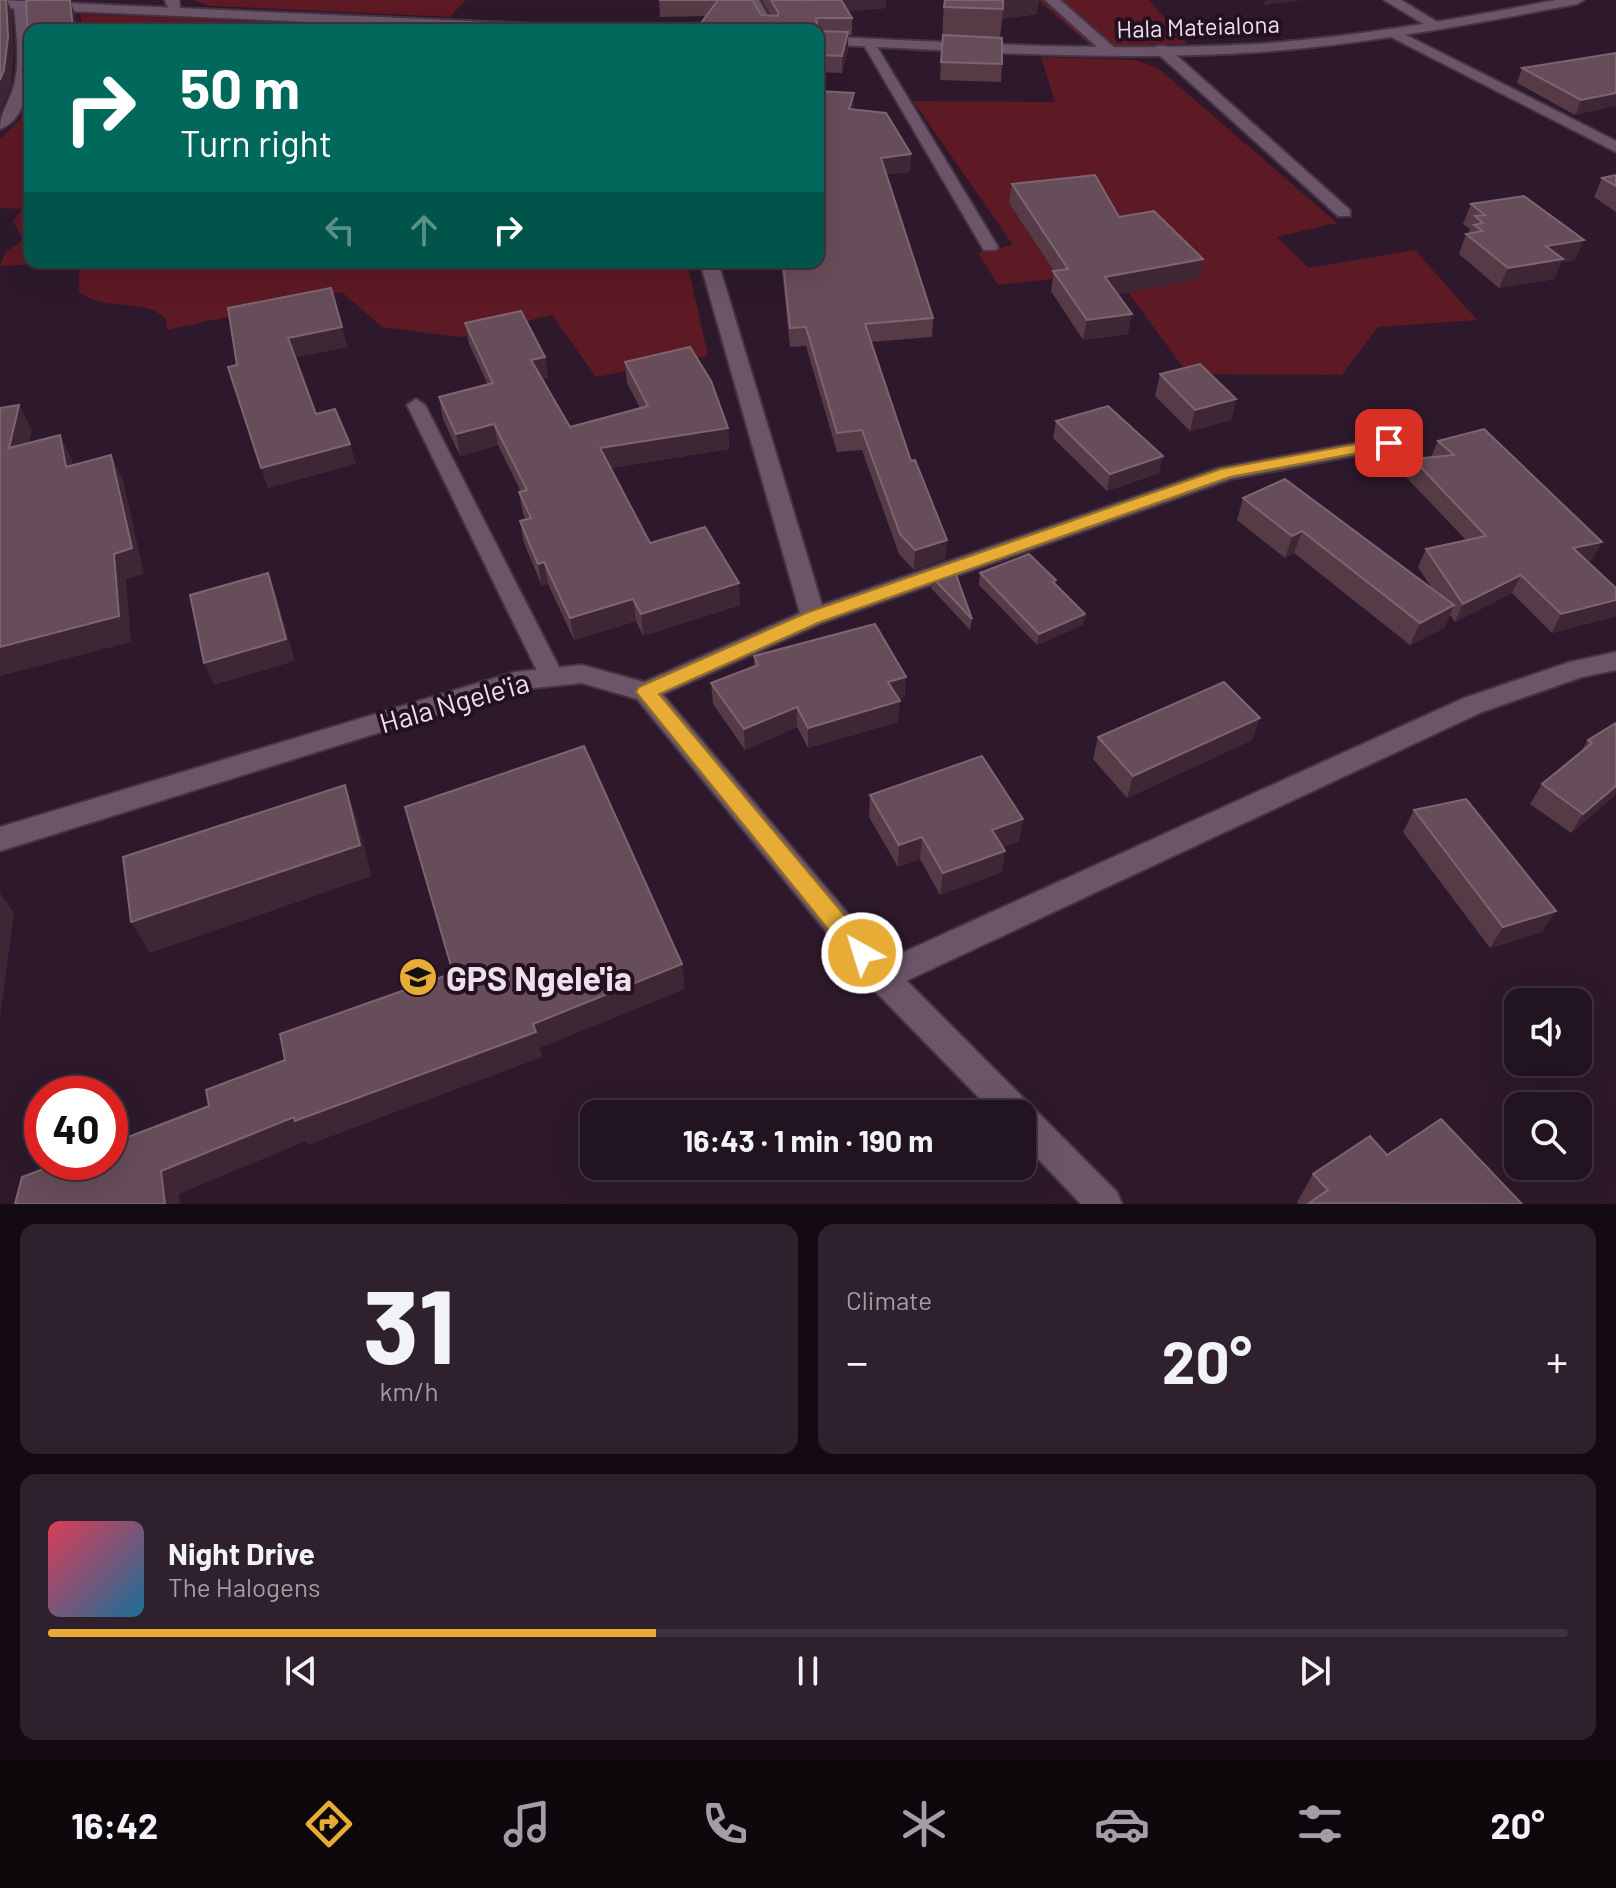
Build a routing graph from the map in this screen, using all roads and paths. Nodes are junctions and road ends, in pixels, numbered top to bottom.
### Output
1 (753, 0) edge
2 (1052, 0) edge
3 (1391, 0) edge
4 (1577, 0) edge
5 (0, 4) edge
6 (21, 5) junction
7 (174, 6) edge
8 (478, 24) edge
9 (767, 24) edge
10 (1437, 26) junction
11 (1394, 33) junction
12 (824, 40) edge
13 (868, 42) junction
14 (1161, 49) junction
15 (1111, 52) junction
16 (24, 64) edge
17 (24, 86) edge
18 (0, 124) edge
19 (1616, 147) edge
20 (1344, 213) dead end
21 (990, 247) dead end
22 (711, 268) edge
23 (416, 405) dead end
24 (1389, 443) dead end
25 (813, 617) junction
26 (1616, 661) edge
27 (552, 677) junction
28 (646, 692) junction
29 (0, 839) edge
30 (882, 977) junction
31 (1004, 1100) edge
32 (1036, 1133) edge
33 (1105, 1204) edge

1 - 9 lane
2 - 15 street
3 - 10 street
4 - 10 street, Hala Mateialona
5 - 6 street
6 - 7 street
6 - 16 street
7 - 8 street
10 - 11 street, Hala Mateialona
11 - 14 street, Hala Mateialona
11 - 19 street
12 - 13 street, Hala Mateialona
13 - 15 street, Hala Mateialona
13 - 21 lane
14 - 15 street, Hala Mateialona
14 - 20 lane
17 - 18 street
22 - 25 street
23 - 27 lane
24 - 25 street
25 - 28 street
26 - 30 street
27 - 28 street, Hala Ngele'ia
27 - 29 street, Hala Ngele'ia
28 - 30 street
30 - 31 street
32 - 33 street

